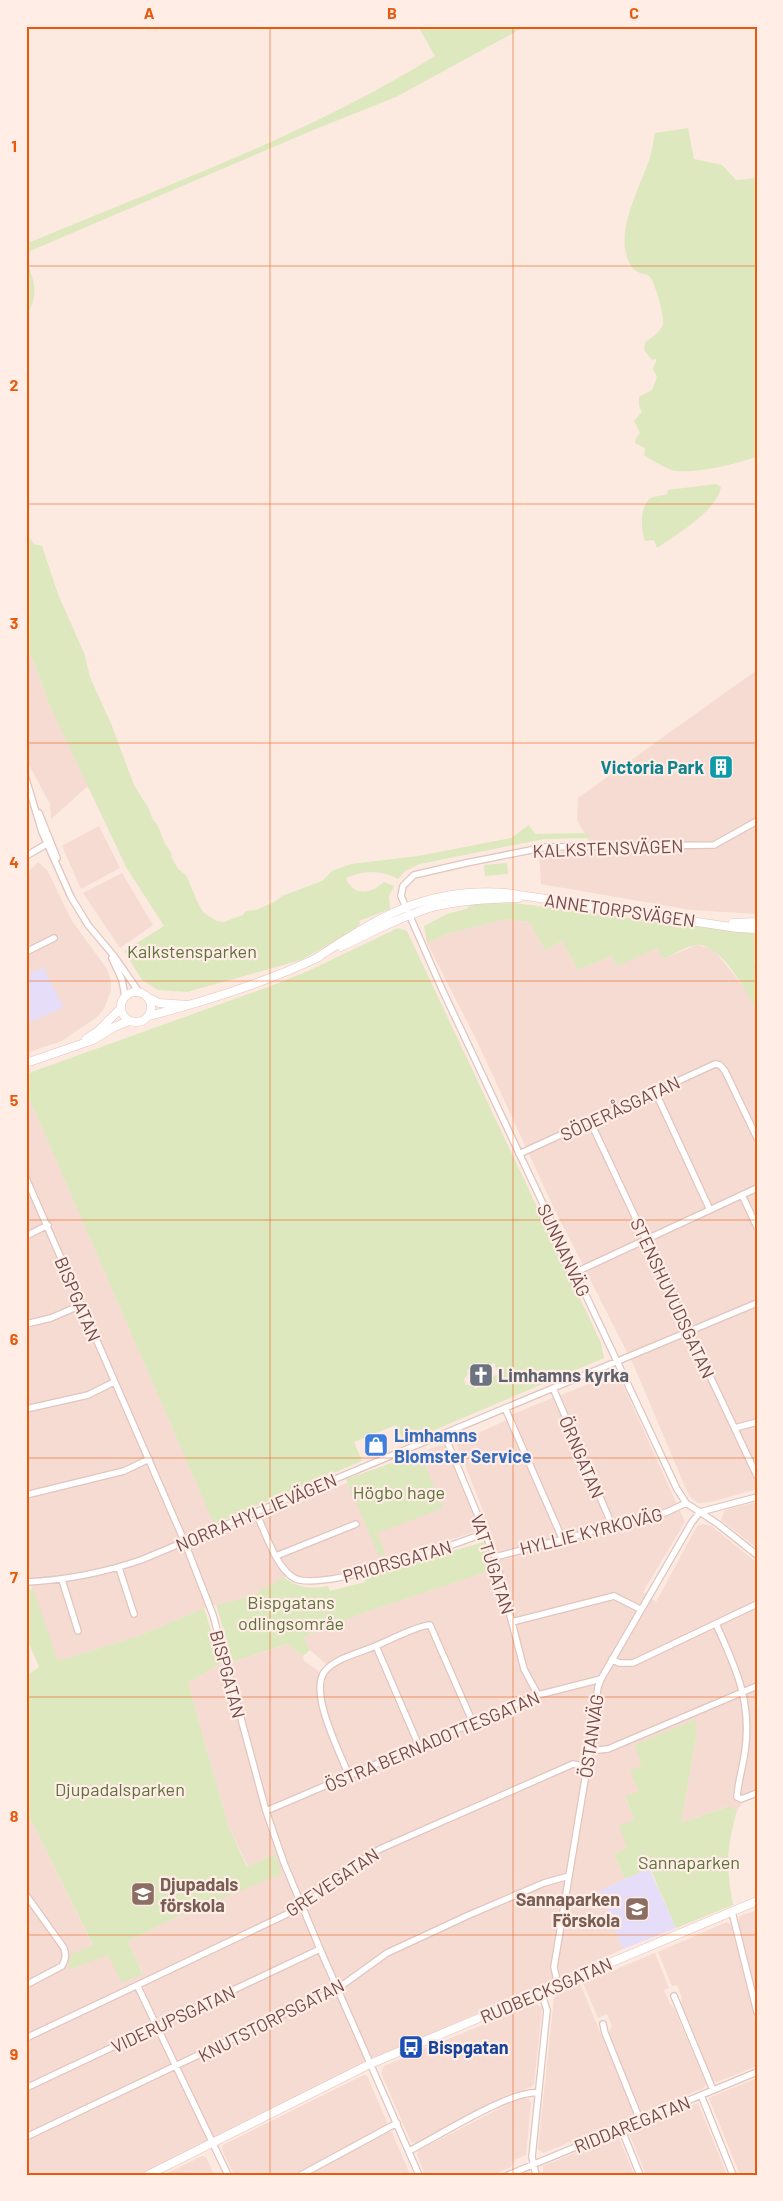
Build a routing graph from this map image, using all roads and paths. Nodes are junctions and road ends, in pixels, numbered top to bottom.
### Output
1 (26, 779) edge
2 (757, 821) edge
3 (49, 842) junction
4 (26, 856) edge
5 (535, 898) junction
6 (405, 907) junction
7 (409, 916) junction
8 (757, 922) edge
9 (706, 923) junction
10 (757, 929) edge
11 (54, 938) dead end
12 (108, 949) junction
13 (26, 952) edge
14 (315, 959) junction
15 (139, 992) junction
16 (125, 996) junction
17 (148, 998) junction
18 (194, 1005) junction
19 (120, 1008) junction
20 (149, 1016) junction
21 (129, 1021) junction
22 (67, 1049) junction
23 (26, 1062) edge
24 (655, 1091) junction
25 (590, 1121) junction
26 (757, 1138) edge
27 (519, 1154) junction
28 (26, 1178) edge
29 (757, 1188) edge
30 (742, 1195) junction
31 (710, 1210) junction
32 (48, 1226) junction
33 (757, 1227) edge
34 (26, 1236) edge
35 (646, 1240) junction
36 (574, 1273) junction
37 (81, 1305) junction
38 (756, 1305) edge
39 (26, 1324) edge
40 (689, 1332) junction
41 (617, 1362) junction
42 (114, 1382) junction
43 (553, 1388) junction
44 (505, 1408) junction
45 (26, 1410) edge
46 (757, 1422) edge
47 (735, 1428) junction
48 (444, 1434) junction
49 (149, 1459) junction
50 (757, 1476) edge
51 (26, 1495) edge
52 (757, 1497) edge
53 (686, 1502) junction
54 (700, 1512) junction
55 (256, 1513) junction
56 (356, 1524) dead end
57 (612, 1525) junction
58 (486, 1533) junction
59 (562, 1538) junction
60 (185, 1543) junction
61 (757, 1555) edge
62 (276, 1556) junction
63 (495, 1557) junction
64 (119, 1568) junction
65 (62, 1580) junction
66 (26, 1582) edge
67 (757, 1604) edge
68 (640, 1609) junction
69 (134, 1614) dead end
70 (512, 1622) junction
71 (716, 1624) junction
72 (78, 1630) dead end
73 (376, 1646) junction
74 (612, 1659) junction
75 (601, 1679) junction
76 (757, 1686) edge
77 (744, 1692) junction
78 (538, 1696) junction
79 (473, 1723) junction
80 (419, 1746) junction
81 (590, 1748) junction
82 (588, 1767) junction
83 (349, 1776) junction
84 (757, 1793) edge
85 (266, 1812) junction
86 (569, 1876) junction
87 (26, 1895) edge
88 (757, 1901) edge
89 (28, 1904) edge
90 (302, 1908) junction
91 (732, 1912) junction
92 (320, 1949) junction
93 (26, 1985) edge
94 (137, 1985) junction
95 (558, 1985) junction
96 (337, 1990) junction
97 (541, 1992) junction
98 (674, 1996) dead end
99 (757, 2012) edge
100 (604, 2024) dead end
101 (157, 2027) junction
102 (26, 2038) edge
103 (370, 2064) junction
104 (176, 2067) junction
105 (757, 2072) edge
106 (26, 2088) edge
107 (712, 2090) junction
108 (538, 2093) junction
109 (701, 2095) junction
110 (640, 2120) junction
111 (397, 2123) junction
112 (621, 2128) junction
113 (26, 2137) edge
114 (212, 2142) junction
115 (409, 2152) junction
116 (534, 2164) junction
117 (148, 2175) edge
118 (228, 2175) edge
119 (301, 2175) edge
120 (419, 2175) edge
121 (508, 2175) edge
122 (536, 2175) edge
123 (640, 2175) edge
124 (733, 2175) edge

1 - 3 street
2 - 6 street, KALKSTENSVÄGEN
3 - 4 street
3 - 12 street
5 - 6 main road, ANNETORPSVÄGEN
5 - 7 main road, ANNETORPSVÄGEN
5 - 9 main road, ANNETORPSVÄGEN
6 - 7 street, KALKSTENSVÄGEN
6 - 14 main road, ANNETORPSVÄGEN
7 - 14 main road, ANNETORPSVÄGEN
7 - 27 street, SUNNANVÄG
8 - 9 main road, ANNETORPSVÄGEN
9 - 10 main road, ANNETORPSVÄGEN
11 - 13 street
12 - 15 street
12 - 16 street
14 - 18 main road, ANNETORPSVÄGEN
15 - 16 main road
15 - 17 main road
16 - 19 main road
17 - 18 main road, ANNETORPSVÄGEN
17 - 20 main road
18 - 20 main road, ANNETORPSVÄGEN
19 - 21 main road
19 - 22 main road
20 - 21 main road
21 - 22 main road
22 - 23 main road
24 - 25 street, SÖDERÅSGATAN
24 - 26 street, SÖDERÅSGATAN
24 - 31 street
25 - 27 street, SÖDERÅSGATAN
25 - 35 street, STENSHUVUDSGATAN
27 - 36 street, SUNNANVÄG
28 - 32 street, BISPGATAN
29 - 30 street
30 - 31 street
30 - 33 street
31 - 35 street
32 - 34 street
32 - 37 street, BISPGATAN
35 - 36 street
35 - 40 street, STENSHUVUDSGATAN
36 - 41 street, SUNNANVÄG
37 - 39 street
37 - 42 street, BISPGATAN
38 - 40 street, NORRA HYLLIEVÄGEN
40 - 41 street, NORRA HYLLIEVÄGEN
40 - 47 street, STENSHUVUDSGATAN
41 - 43 street, NORRA HYLLIEVÄGEN
41 - 53 street, SUNNANVÄG
42 - 45 street
42 - 49 street, BISPGATAN
43 - 44 street, NORRA HYLLIEVÄGEN
43 - 57 street, ÖRNGATAN
44 - 48 street, NORRA HYLLIEVÄGEN
44 - 59 street
46 - 47 street
47 - 50 street, STENSHUVUDSGATAN
48 - 55 street, NORRA HYLLIEVÄGEN
48 - 58 street, VATTUGATAN
49 - 51 street
49 - 60 street, BISPGATAN
52 - 54 street
53 - 54 street, SUNNANVÄG
53 - 57 street, HYLLIE KYRKOVÄG
54 - 61 street, SUNNANVÄG
54 - 68 street, ÖSTANVÄG
55 - 60 street, NORRA HYLLIEVÄGEN
55 - 62 street, PRIORSGATAN
56 - 62 street
57 - 59 street, HYLLIE KYRKOVÄG
58 - 62 street, PRIORSGATAN
58 - 63 street, VATTUGATAN
59 - 63 street, HYLLIE KYRKOVÄG
60 - 64 street, NORRA HYLLIEVÄGEN
60 - 85 street, BISPGATAN
63 - 70 street, VATTUGATAN
64 - 65 street, NORRA HYLLIEVÄGEN
64 - 69 street
65 - 66 street, NORRA HYLLIEVÄGEN
65 - 72 street
67 - 71 street
68 - 70 street
68 - 74 street, ÖSTANVÄG
70 - 78 street, VATTUGATAN
71 - 74 street
71 - 77 street
73 - 79 street
73 - 80 street
73 - 83 street
74 - 75 street, ÖSTANVÄG
75 - 78 street, ÖSTRA BERNADOTTESGATAN
75 - 81 street, ÖSTANVÄG
76 - 77 street
77 - 81 street
77 - 84 street
78 - 79 street, ÖSTRA BERNADOTTESGATAN
79 - 80 street, ÖSTRA BERNADOTTESGATAN
80 - 83 street, ÖSTRA BERNADOTTESGATAN
81 - 82 street, ÖSTANVÄG
82 - 86 street, ÖSTANVÄG
82 - 90 street, GREVEGATAN
83 - 85 street, ÖSTRA BERNADOTTESGATAN
85 - 90 street, BISPGATAN
86 - 95 street, ÖSTANVÄG
86 - 96 street, KNUTSTORPSGATAN
87 - 89 street
88 - 91 main road, RUDBECKSGATAN
89 - 93 street
90 - 92 street, BISPGATAN
90 - 94 street, GREVEGATAN
91 - 95 main road, RUDBECKSGATAN
91 - 99 street
92 - 96 street, BISPGATAN
92 - 101 street, VIDERUPSGATAN
94 - 101 street
94 - 102 street, GREVEGATAN
95 - 97 main road, RUDBECKSGATAN
96 - 103 street, BISPGATAN
96 - 104 street, KNUTSTORPSGATAN
97 - 103 main road, RUDBECKSGATAN
97 - 108 street
98 - 107 street
100 - 110 street
101 - 104 street
101 - 106 street, VIDERUPSGATAN
103 - 111 street, BISPGATAN
103 - 114 main road, RUDBECKSGATAN
104 - 113 street, KNUTSTORPSGATAN
104 - 114 street
105 - 107 street, RIDDAREGATAN
107 - 109 street, RIDDAREGATAN
108 - 115 street
108 - 116 street
109 - 110 street, RIDDAREGATAN
109 - 124 street
110 - 112 street, RIDDAREGATAN
111 - 115 street, BISPGATAN
111 - 119 street
112 - 116 street, RIDDAREGATAN
112 - 123 street
114 - 117 main road, RUDBECKSGATAN
114 - 118 street
115 - 120 street, BISPGATAN
116 - 121 street, RIDDAREGATAN
116 - 122 street

